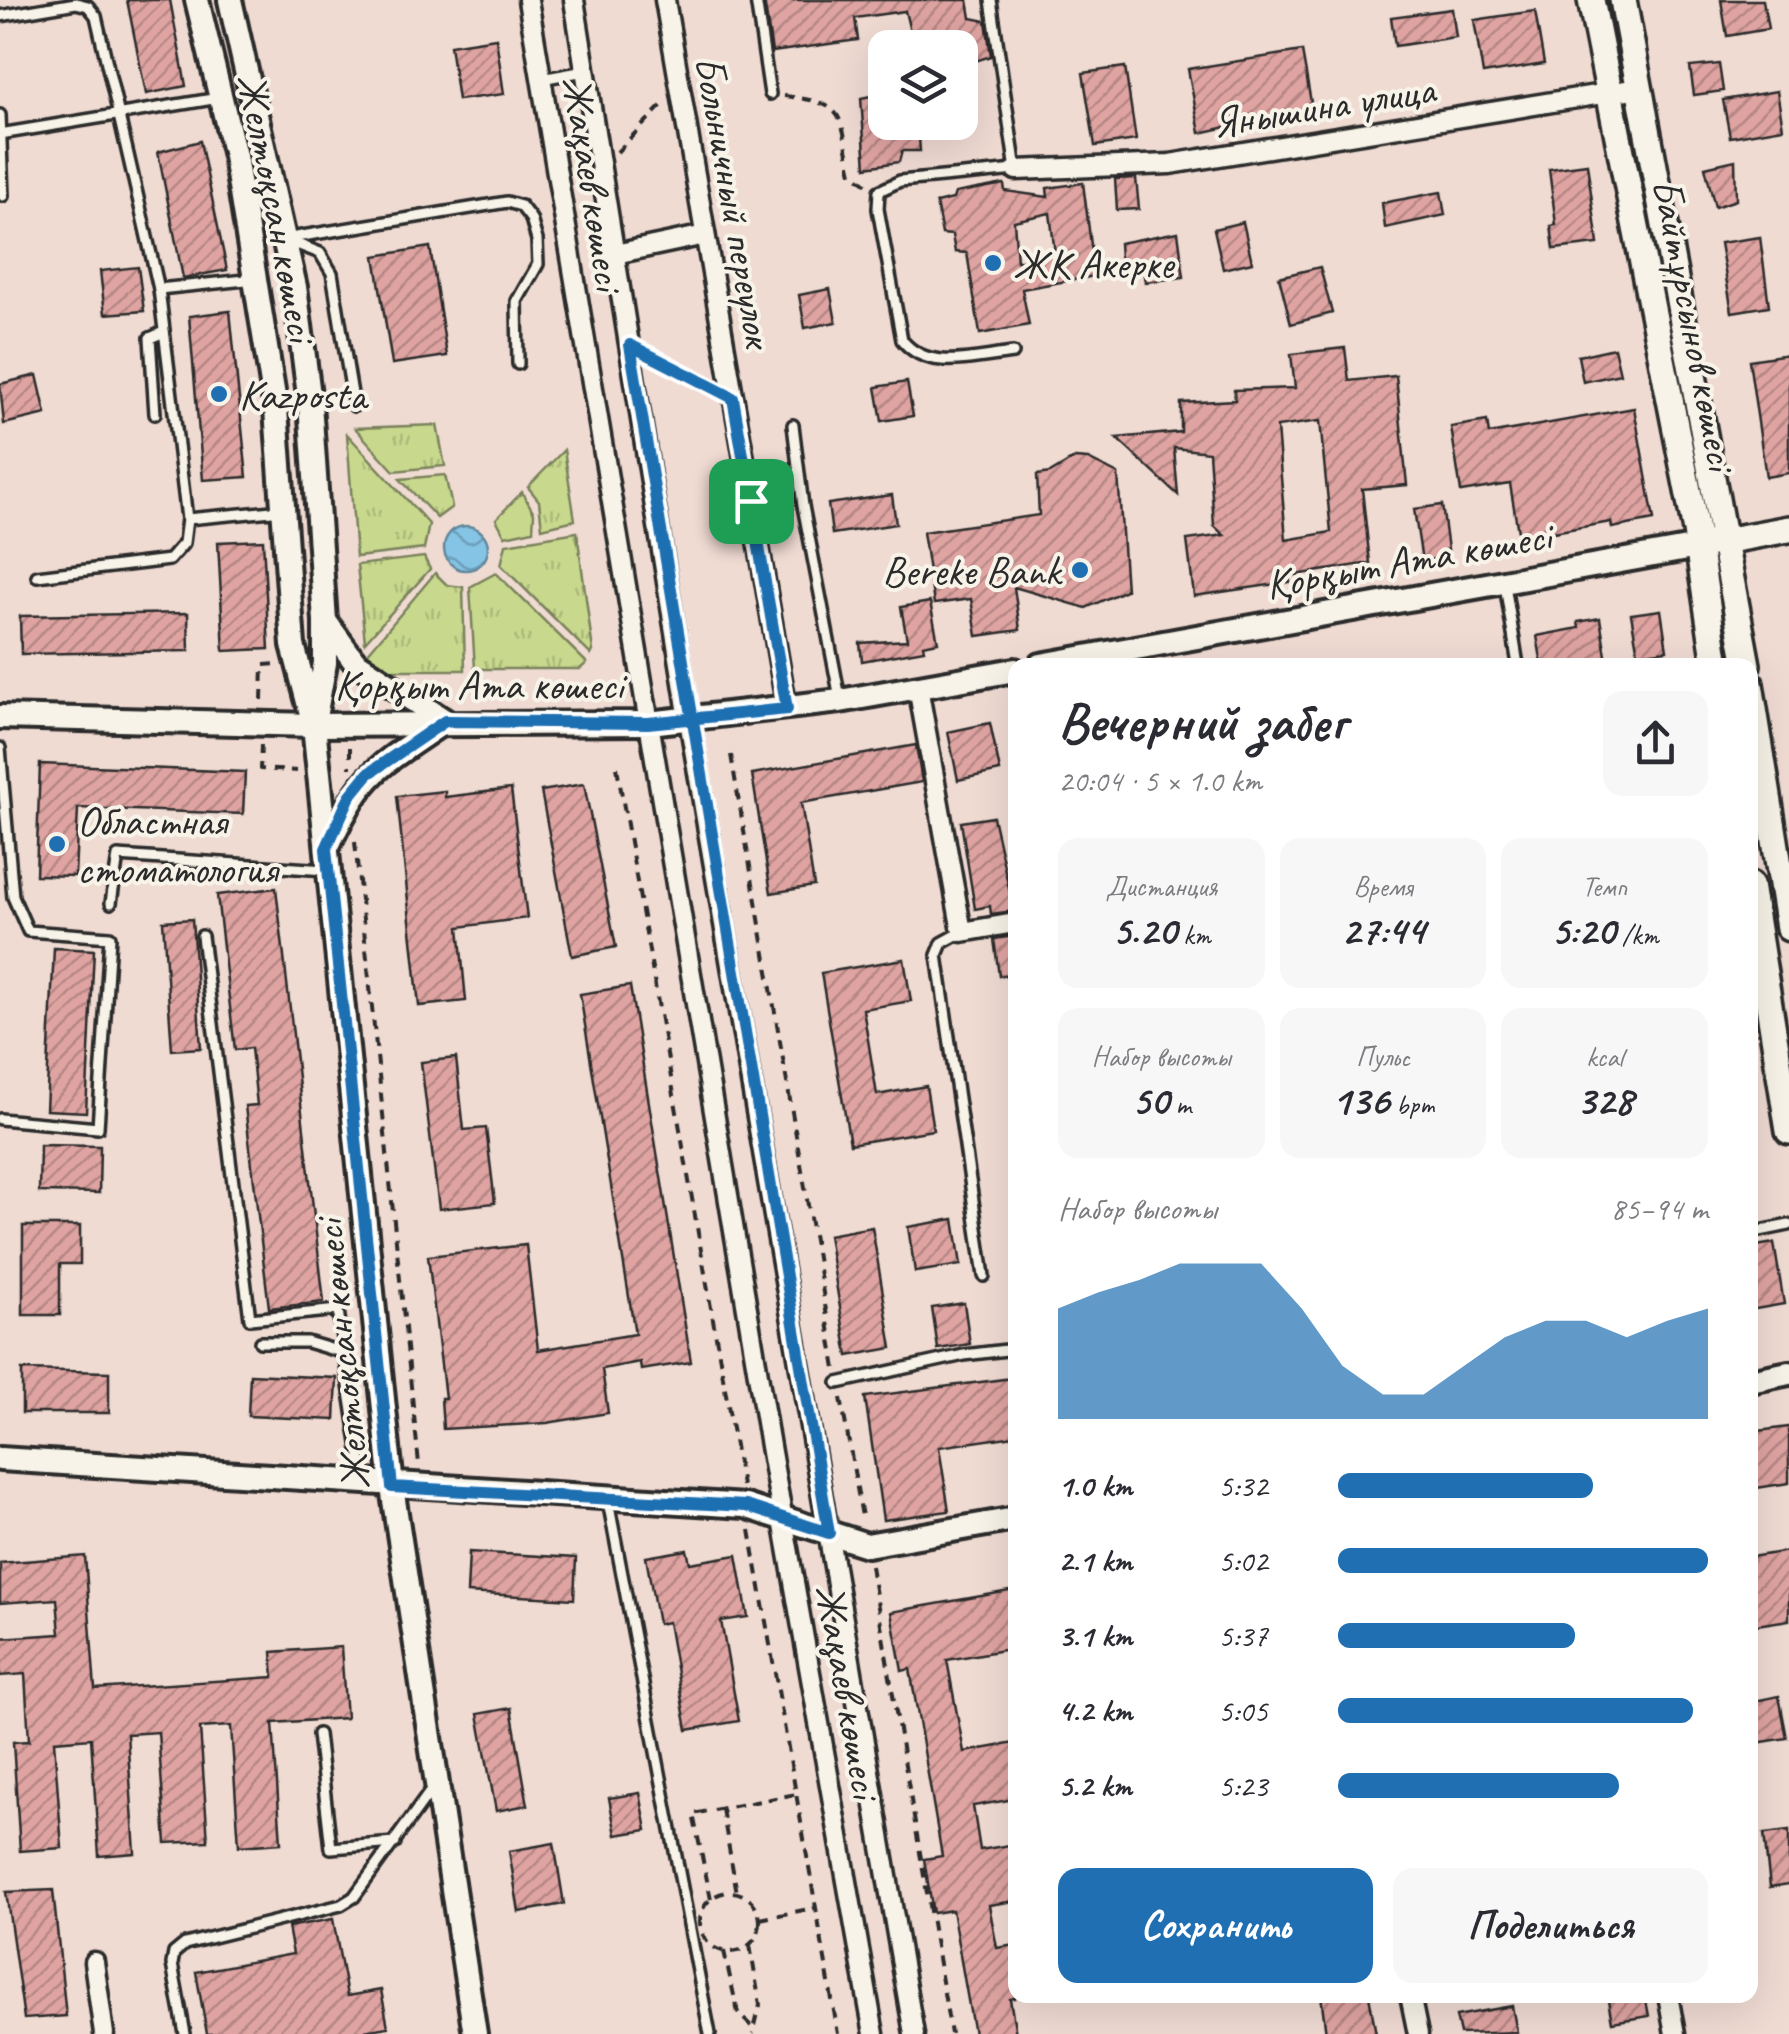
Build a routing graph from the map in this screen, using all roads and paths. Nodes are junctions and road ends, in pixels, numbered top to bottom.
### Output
1 (197, 0) edge
2 (230, 0) edge
3 (528, 0) edge
4 (574, 0) edge
5 (665, 0) edge
6 (756, 0) edge
7 (992, 0) edge
8 (1592, 0) edge
9 (1623, 0) edge
10 (0, 16) edge
11 (585, 70) junction
12 (541, 78) junction
13 (680, 88) junction
14 (1639, 88) junction
15 (770, 94) joint
16 (1608, 95) junction
17 (221, 98) junction
18 (0, 115) edge
19 (119, 116) junction
20 (2, 134) edge
21 (600, 169) junction
22 (1016, 170) junction
23 (879, 191) junction
24 (3, 196) dead end
25 (705, 235) junction
26 (284, 239) junction
27 (615, 254) junction
28 (255, 279) junction
29 (159, 289) junction
30 (164, 332) junction
31 (630, 345) junction
32 (1012, 353) dead end
33 (518, 364) dead end
34 (733, 398) junction
35 (354, 406) dead end
36 (155, 414) dead end
37 (794, 424) dead end
38 (283, 510) junction
39 (187, 519) junction
40 (1789, 529) edge
41 (1727, 540) junction
42 (1698, 547) junction
43 (37, 576) dead end
44 (1505, 582) junction
45 (325, 621) junction
46 (1079, 658) edge
47 (1517, 658) edge
48 (1715, 658) edge
49 (1746, 658) edge
50 (1008, 671) edge
51 (918, 687) junction
52 (840, 701) junction
53 (787, 709) junction
54 (0, 717) edge
55 (690, 720) junction
56 (445, 721) junction
57 (648, 723) junction
58 (314, 725) junction
59 (1758, 734) edge
60 (0, 748) edge
61 (617, 767) dead end
62 (354, 836) dead end
63 (328, 859) junction
64 (111, 903) dead end
65 (1008, 924) edge
66 (1789, 928) edge
67 (962, 932) junction
68 (1758, 935) edge
69 (202, 936) dead end
70 (0, 1119) edge
71 (1789, 1131) edge
72 (1789, 1226) edge
73 (1758, 1232) edge
74 (984, 1276) dead end
75 (260, 1342) dead end
76 (1008, 1350) edge
77 (344, 1353) junction
78 (1789, 1373) edge
79 (1758, 1379) edge
80 (838, 1382) dead end
81 (0, 1459) edge
82 (364, 1485) junction
83 (392, 1487) junction
84 (422, 1489) junction
85 (608, 1500) junction
86 (746, 1506) junction
87 (784, 1518) junction
88 (1008, 1520) edge
89 (829, 1533) junction
90 (318, 1734) dead end
91 (437, 1782) junction
92 (796, 1794) junction
93 (722, 1808) junction
94 (395, 1843) junction
95 (737, 1893) junction
96 (710, 1900) junction
97 (816, 1908) junction
98 (760, 1920) junction
99 (750, 1945) junction
100 (724, 1951) junction
101 (94, 1962) dead end
102 (1412, 2003) edge
103 (1669, 2003) edge
104 (752, 2026) junction
105 (104, 2034) edge
106 (185, 2034) edge
107 (475, 2034) edge
108 (710, 2034) edge
109 (753, 2034) edge
110 (838, 2034) edge
111 (874, 2034) edge
112 (914, 2034) edge
113 (1418, 2034) edge
114 (1674, 2034) edge

1 - 17 street, Желтоқсан көшесі
2 - 26 street, Желтоқсан көшесі
3 - 12 street, Жақаев көшесі
4 - 11 street, Жақаев көшесі
5 - 13 street, Больничный переулок
6 - 15 lane
7 - 22 lane
8 - 16 main road, Байтұрсынов көшесі
9 - 14 main road, Байтұрсынов көшесі
10 - 19 lane
11 - 12 lane
11 - 21 street, Жақаев көшесі
12 - 57 street, Жақаев көшесі
13 - 21 path
13 - 25 street, Больничный переулок
14 - 16 street, Янышина улица
14 - 41 main road, Байтұрсынов көшесі
15 - 23 path
16 - 22 street, Янышина улица
16 - 42 main road, Байтұрсынов көшесі
17 - 19 lane
17 - 28 street, Желтоқсан көшесі
18 - 20 lane
19 - 20 lane
19 - 29 lane
20 - 24 lane
21 - 27 street, Жақаев көшесі
22 - 23 lane
23 - 32 lane
25 - 27 street
25 - 34 street, Больничный переулок
26 - 33 lane
26 - 35 lane
26 - 45 street, Желтоқсан көшесі
27 - 31 street, Жақаев көшесі
28 - 29 lane
28 - 38 street, Желтоқсан көшесі
29 - 30 lane
30 - 36 lane
30 - 39 lane
31 - 34 path
31 - 55 street, Жақаев көшесі
34 - 53 street, Больничный переулок
37 - 52 lane
38 - 39 lane
38 - 58 street, Желтоқсан көшесі
39 - 43 lane
40 - 41 main road, Қорқыт Ата көшесі
41 - 42 main road, Қорқыт Ата көшесі
41 - 49 main road, Байтұрсынов көшесі
42 - 44 street, Қорқыт Ата көшесі
42 - 48 main road, Байтұрсынов көшесі
44 - 46 street, Қорқыт Ата көшесі
44 - 47 lane
45 - 56 street
45 - 58 street, Желтоқсан көшесі
50 - 51 street, Қорқыт Ата көшесі
51 - 52 street, Қорқыт Ата көшесі
51 - 67 street
52 - 53 street, Қорқыт Ата көшесі
53 - 55 street, Қорқыт Ата көшесі
54 - 58 street, Қорқыт Ата көшесі
55 - 57 street, Қорқыт Ата көшесі
55 - 89 street, Жақаев көшесі
56 - 57 street, Қорқыт Ата көшесі
56 - 58 street, Қорқыт Ата көшесі
56 - 63 street
57 - 87 street, Жақаев көшесі
58 - 63 street, Желтоқсан көшесі
59 - 66 main road
60 - 70 lane
61 - 86 path
62 - 84 path
63 - 64 lane
63 - 83 street, Желтоқсан көшесі
65 - 67 street
67 - 74 lane
68 - 71 main road
69 - 77 lane
72 - 73 lane
75 - 77 lane
76 - 80 lane
77 - 82 lane
78 - 79 street
81 - 82 street
82 - 83 street
83 - 84 street
83 - 91 street, Желтоқсан көшесі
84 - 85 street
85 - 86 street
85 - 108 lane
86 - 87 street
86 - 92 path
87 - 89 street
87 - 111 street, Жақаев көшесі
88 - 89 street
89 - 112 street, Жақаев көшесі
90 - 94 lane
91 - 94 lane
91 - 107 street, Желтоқсан көшесі
92 - 93 path
92 - 97 path
93 - 95 path
93 - 96 path
94 - 106 lane
95 - 96 path
95 - 98 path
96 - 100 path
97 - 98 path
97 - 110 path
98 - 99 path
99 - 100 path
99 - 104 path
100 - 104 path
101 - 105 street
102 - 113 street
103 - 114 street
104 - 109 path

